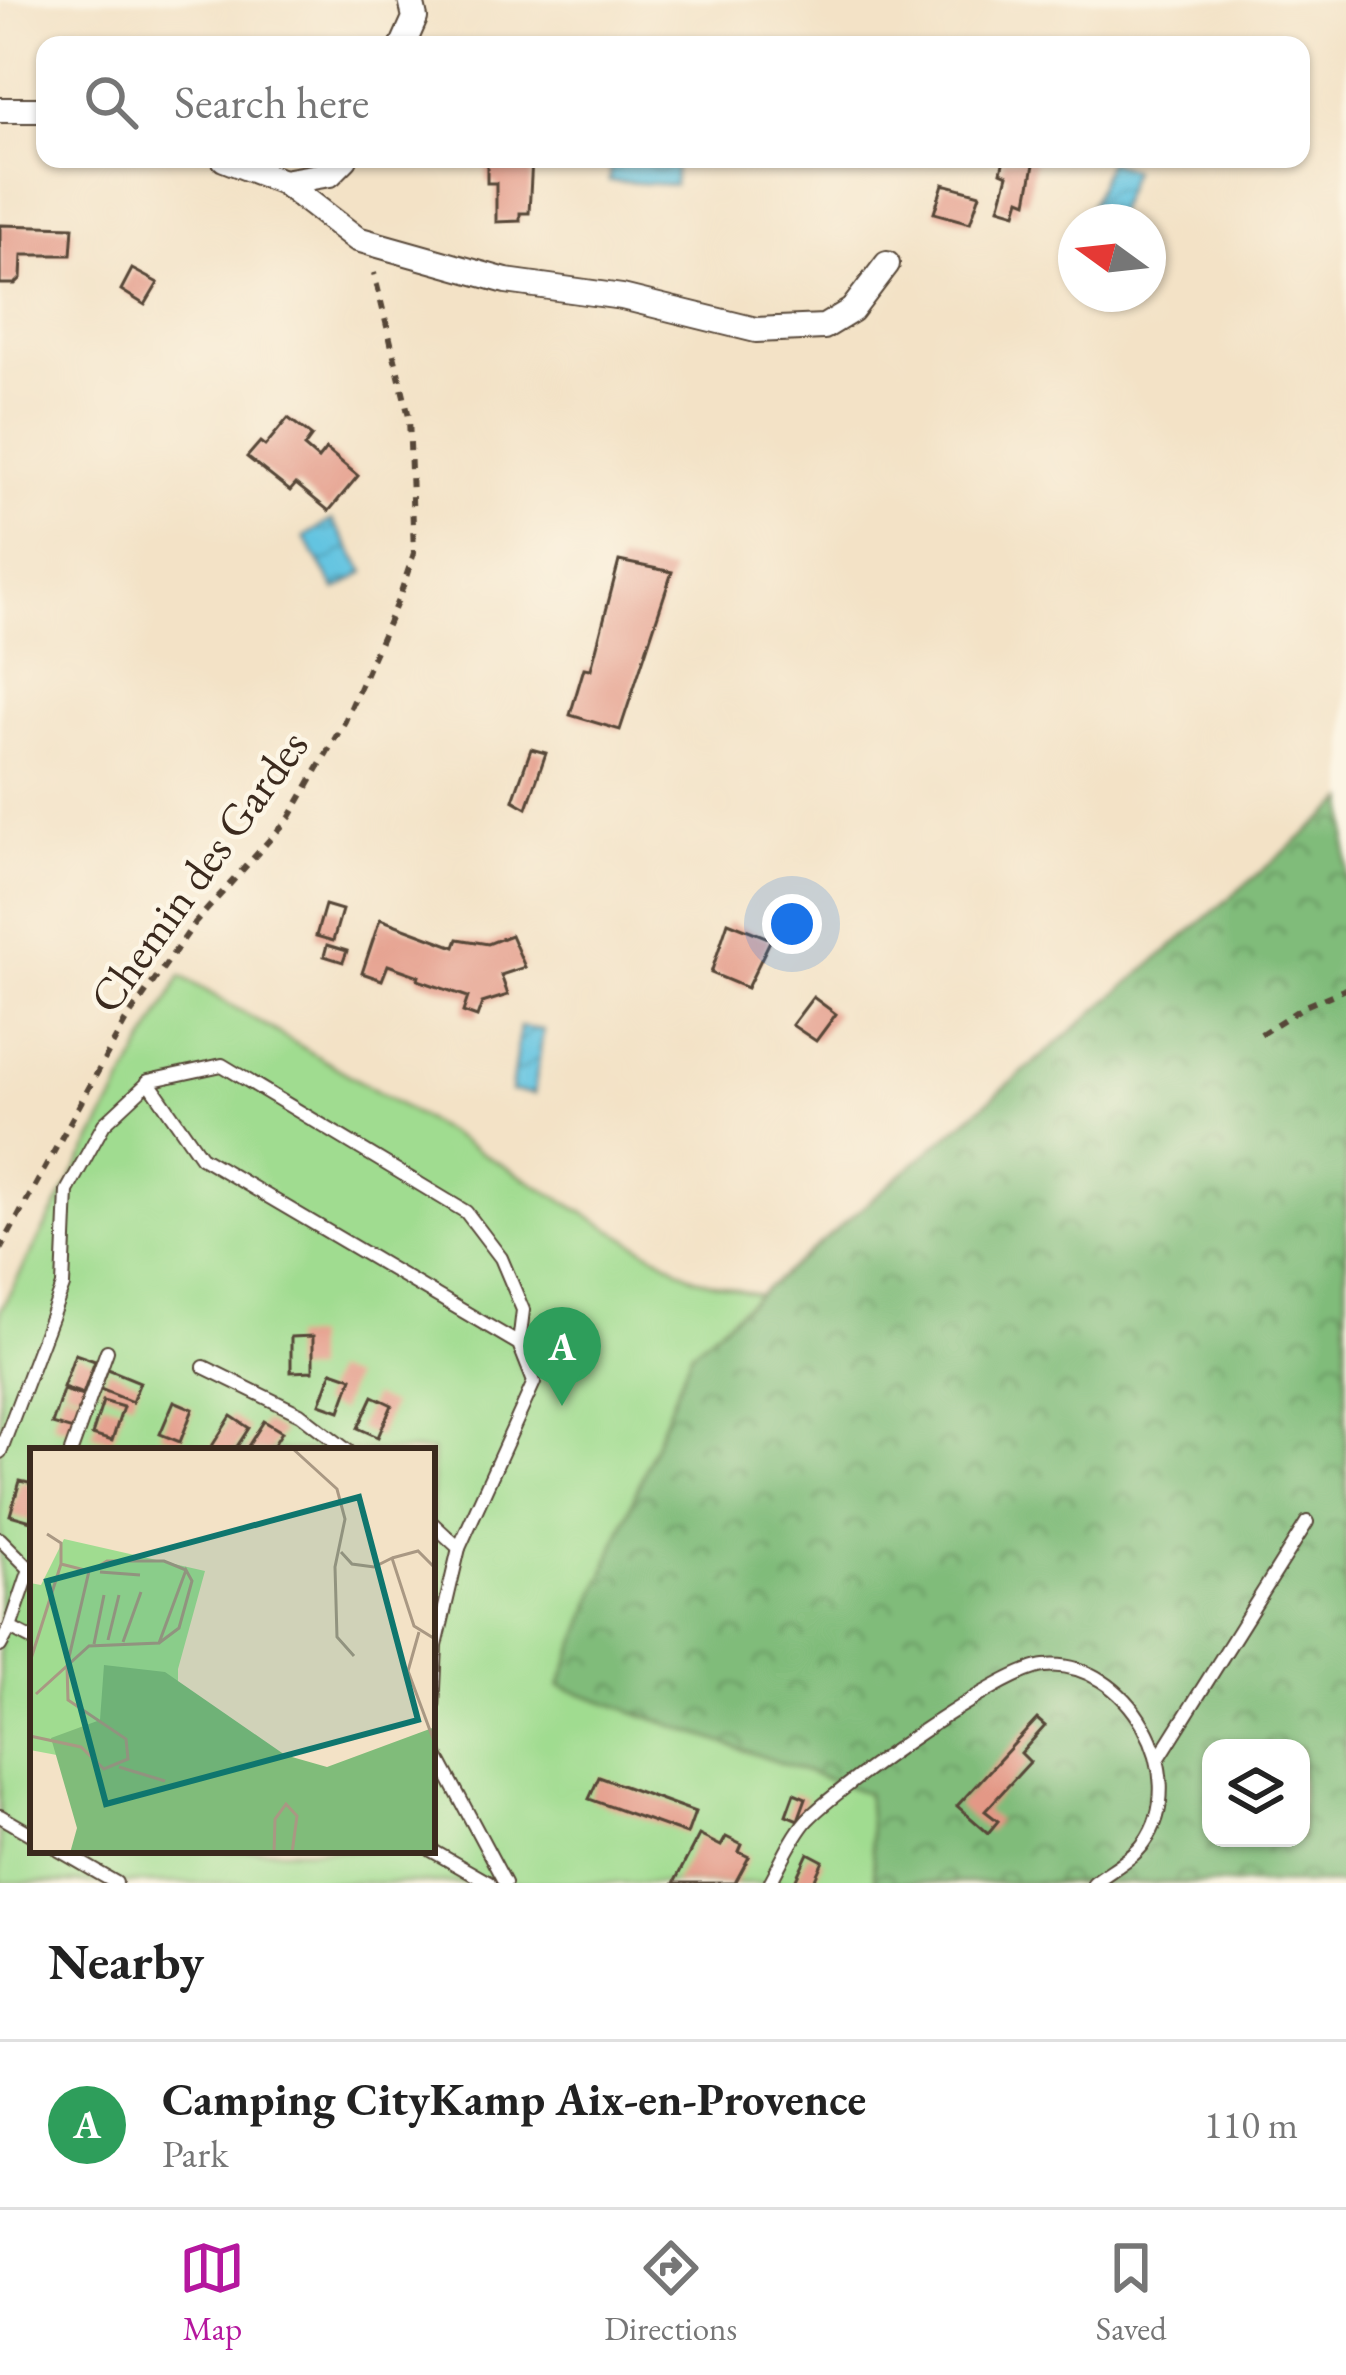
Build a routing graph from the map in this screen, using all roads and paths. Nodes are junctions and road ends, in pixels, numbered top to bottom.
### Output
1 (411, 0) edge
2 (408, 36) edge
3 (0, 110) edge
4 (36, 110) edge
5 (247, 168) edge
6 (336, 168) edge
7 (283, 182) junction
8 (357, 239) junction
9 (887, 264) dead end
10 (1346, 989) edge
11 (1261, 1034) dead end
12 (148, 1082) junction
13 (0, 1250) edge
14 (519, 1344) junction
15 (107, 1351) dead end
16 (204, 1367) dead end
17 (71, 1448) edge
18 (344, 1448) edge
19 (0, 1452) edge
20 (1307, 1522) dead end
21 (435, 1526) edge
22 (0, 1539) edge
23 (459, 1548) junction
24 (30, 1563) edge
25 (30, 1567) edge
26 (10, 1628) junction
27 (30, 1638) edge
28 (435, 1638) edge
29 (0, 1646) edge
30 (435, 1751) edge
31 (1159, 1758) junction
32 (0, 1816) edge
33 (30, 1833) edge
34 (435, 1852) edge
35 (64, 1853) edge
36 (116, 1883) edge
37 (489, 1883) edge
38 (505, 1883) edge
39 (770, 1883) edge
40 (1094, 1883) edge

1 - 2 street
3 - 4 street
5 - 7 street
6 - 7 street
7 - 8 street
8 - 9 street
8 - 13 path, Chemin des Gardes
10 - 11 path
12 - 14 lane
12 - 14 lane
12 - 19 lane
14 - 23 lane
15 - 17 lane
16 - 18 lane
20 - 31 lane
21 - 23 lane
22 - 24 lane
23 - 28 lane
25 - 26 lane
26 - 27 lane
26 - 29 lane
30 - 38 lane
31 - 39 lane
31 - 40 lane
32 - 33 lane
34 - 37 lane
35 - 36 lane

